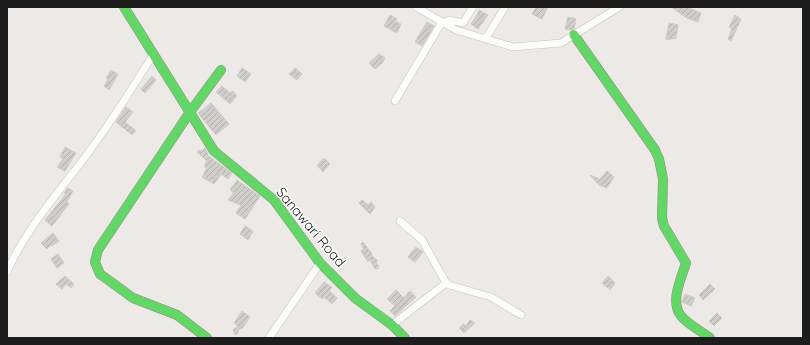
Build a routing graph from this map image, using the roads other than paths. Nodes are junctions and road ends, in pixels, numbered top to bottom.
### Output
1 (124, 7) edge
2 (416, 7) edge
3 (473, 7) edge
4 (505, 7) edge
5 (619, 7) edge
6 (443, 22) junction
7 (574, 35) junction
8 (486, 38) junction
9 (153, 55) junction
10 (221, 70) dead end
11 (394, 101) dead end
12 (190, 112) junction
13 (400, 221) dead end
14 (320, 263) junction
15 (7, 272) edge
16 (446, 283) junction
17 (521, 315) dead end
18 (392, 325) junction
19 (207, 338) edge
20 (269, 338) edge
21 (406, 338) edge
22 (710, 338) edge

1 - 9 street, Sanawari Road
2 - 6 street
3 - 6 street
4 - 8 street
5 - 7 street
6 - 8 street
6 - 11 street
7 - 8 street
7 - 22 street
9 - 12 street, Sanawari Road
9 - 15 street
10 - 12 street
12 - 14 street, Sanawari Road
12 - 19 street
13 - 16 street
14 - 18 street, Sanawari Road
14 - 20 street
16 - 17 street
16 - 18 street
18 - 21 street, Sanawari Road

